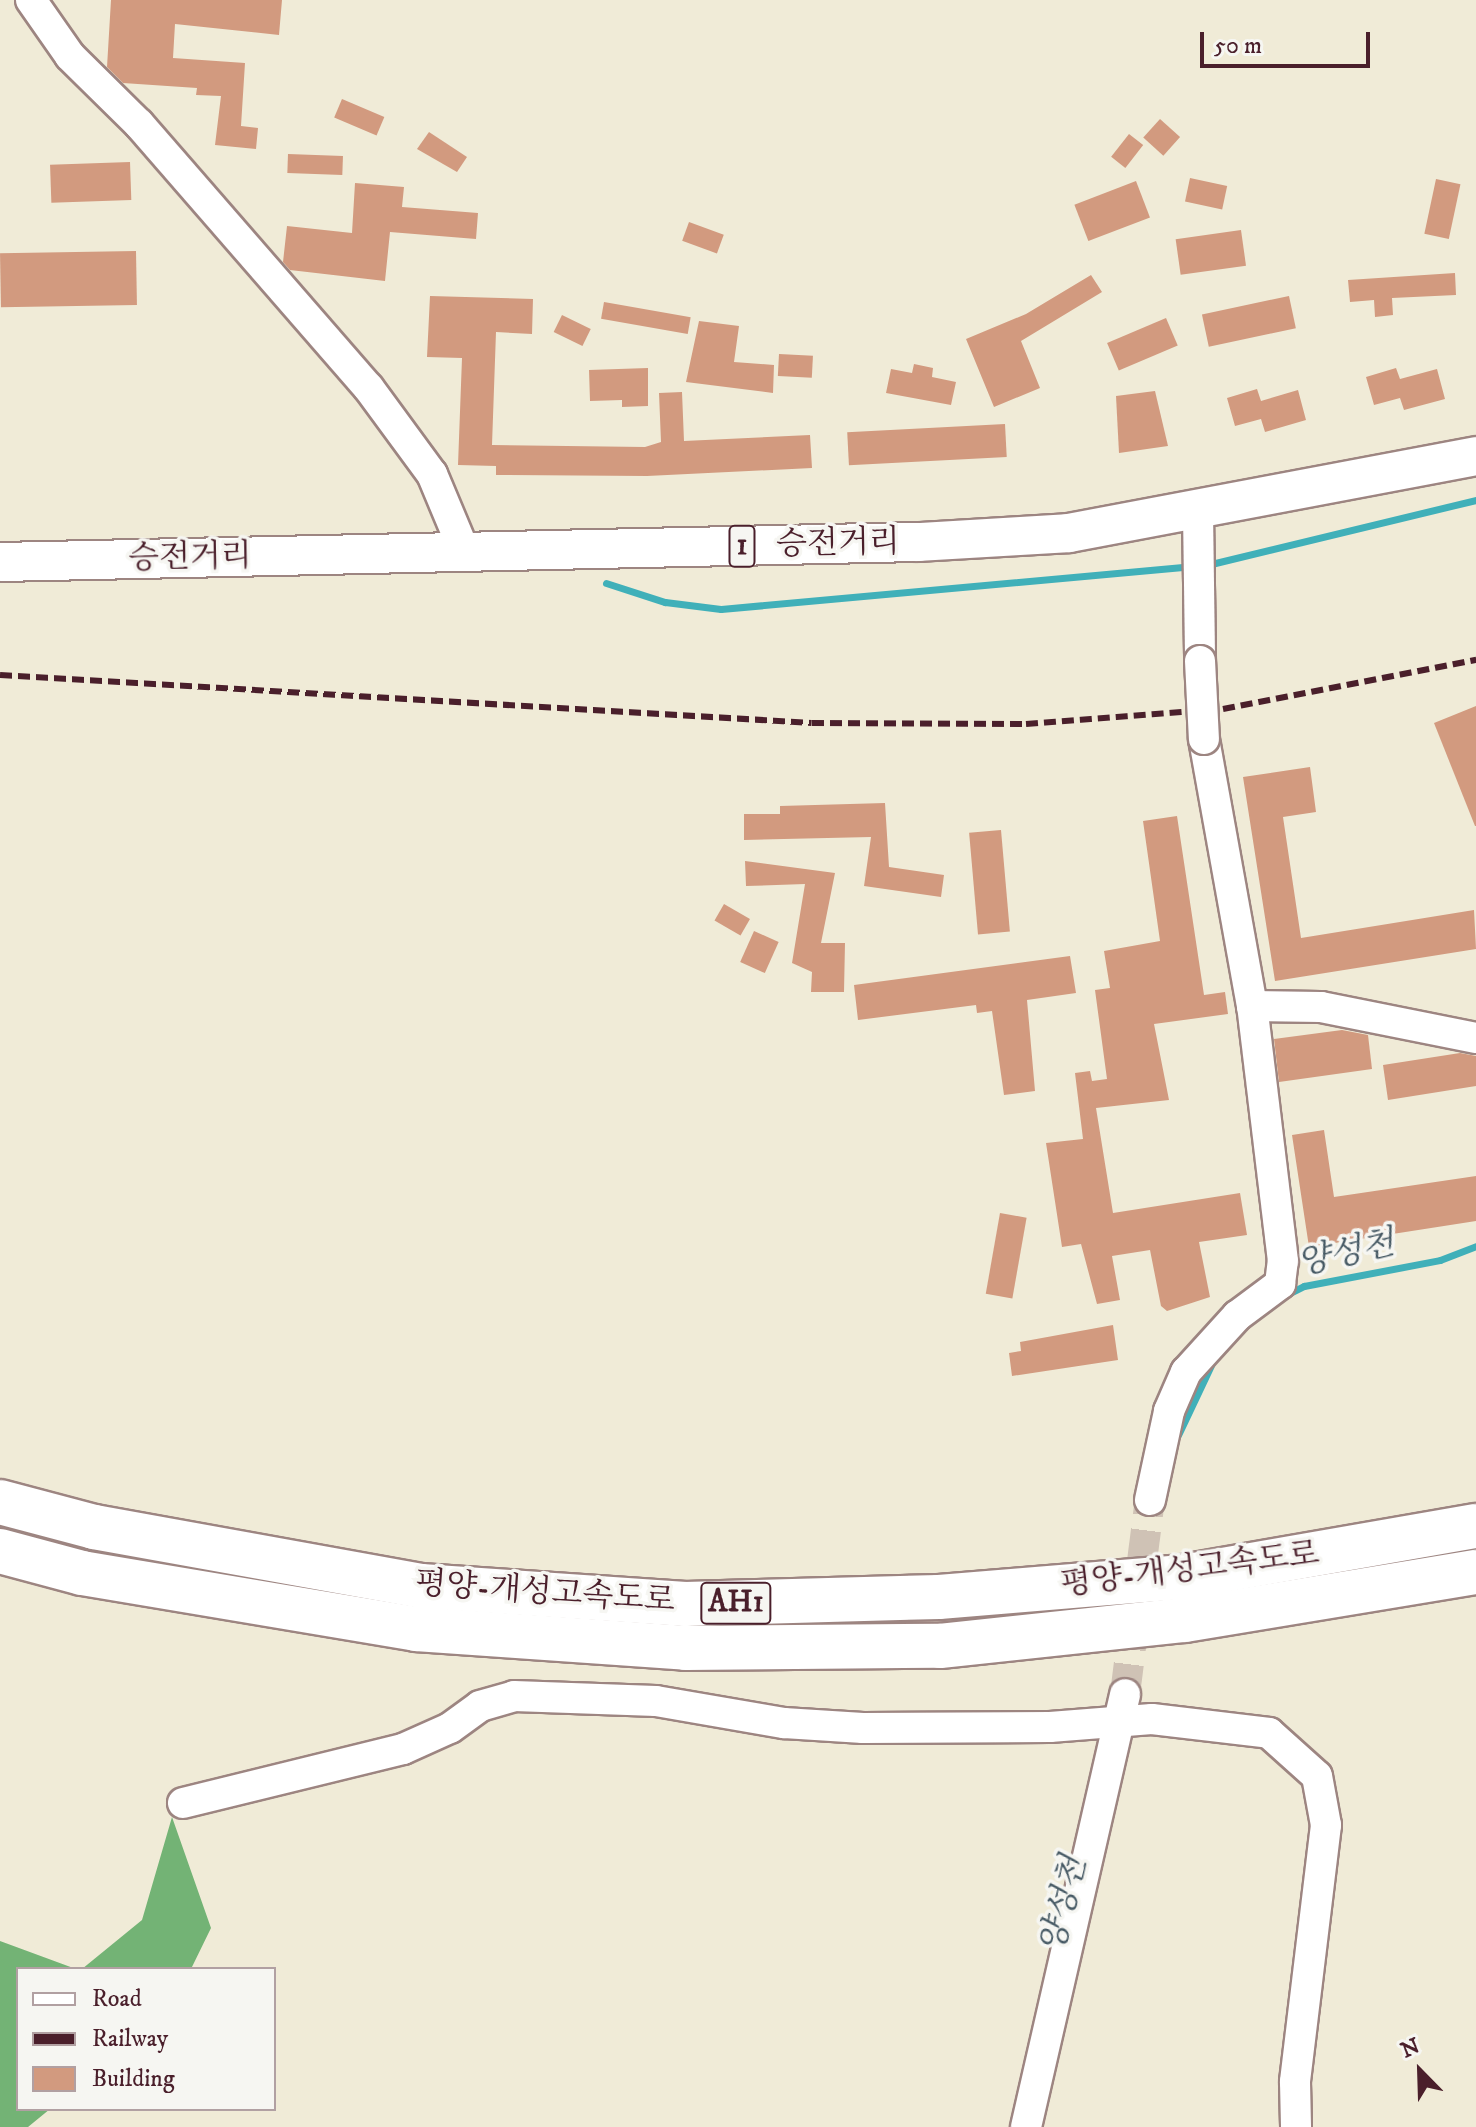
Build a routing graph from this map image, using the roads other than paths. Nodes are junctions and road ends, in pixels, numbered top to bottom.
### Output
1 (31, 0) edge
2 (1476, 456) edge
3 (1198, 512) junction
4 (465, 553) junction
5 (0, 562) edge
6 (1252, 1006) junction
7 (1476, 1038) edge
8 (1150, 1500) tunnel mouth
9 (0, 1502) edge
10 (1476, 1526) edge
11 (0, 1551) edge
12 (1476, 1572) edge
13 (1123, 1708) junction
14 (183, 1803) dead end
15 (1026, 2127) edge
16 (1296, 2127) edge

1 - 4 street
2 - 3 main road, 승전거리 / 1
3 - 4 main road, 승전거리 / 1
3 - 6 street, bridge
4 - 5 main road, 승전거리 / 1
6 - 7 street
6 - 8 street
9 - 10 highway, 평양-개성고속도로 / AH1
11 - 12 highway, 평양-개성고속도로 / AH1
13 - 14 street
13 - 15 street
13 - 16 street

